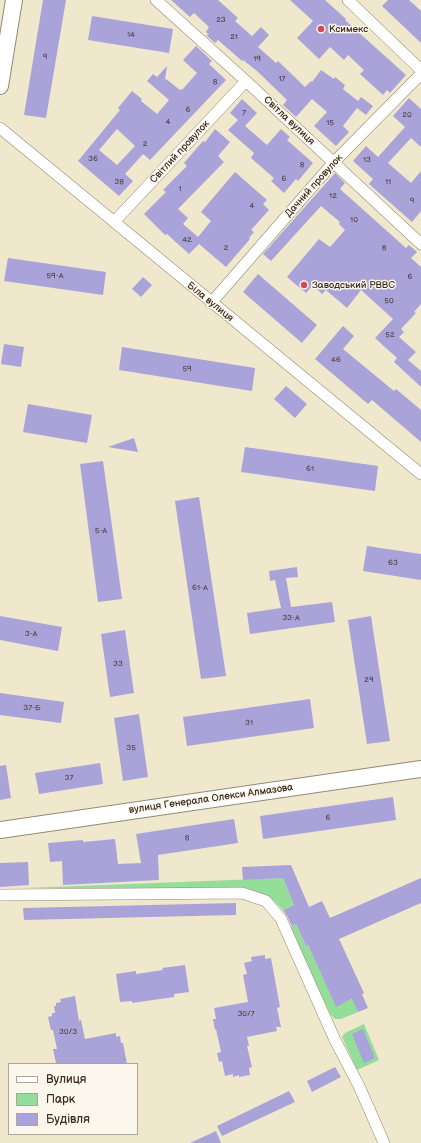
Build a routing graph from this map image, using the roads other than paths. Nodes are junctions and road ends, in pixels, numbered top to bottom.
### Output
1 (14, 0) edge
2 (156, 0) edge
3 (348, 0) edge
4 (421, 70) edge
5 (421, 74) edge
6 (246, 81) junction
7 (0, 86) edge
8 (0, 128) edge
9 (333, 163) junction
10 (114, 222) junction
11 (421, 244) edge
12 (211, 302) junction
13 (421, 474) edge
14 (421, 769) edge
15 (0, 830) edge
16 (0, 895) edge
17 (384, 1143) edge

1 - 7 main road
2 - 6 street, Світла вулиця
3 - 4 street
5 - 9 street, Дачний провулок
6 - 9 street, Світла вулиця
6 - 10 street, Світлий провулок
8 - 10 street, Біла вулиця
9 - 11 street, Світла вулиця
9 - 12 street, Дачний провулок
10 - 12 street, Біла вулиця
12 - 13 street, Біла вулиця
14 - 15 main road, вулиця Генерала Олекси Алмазова
16 - 17 street

